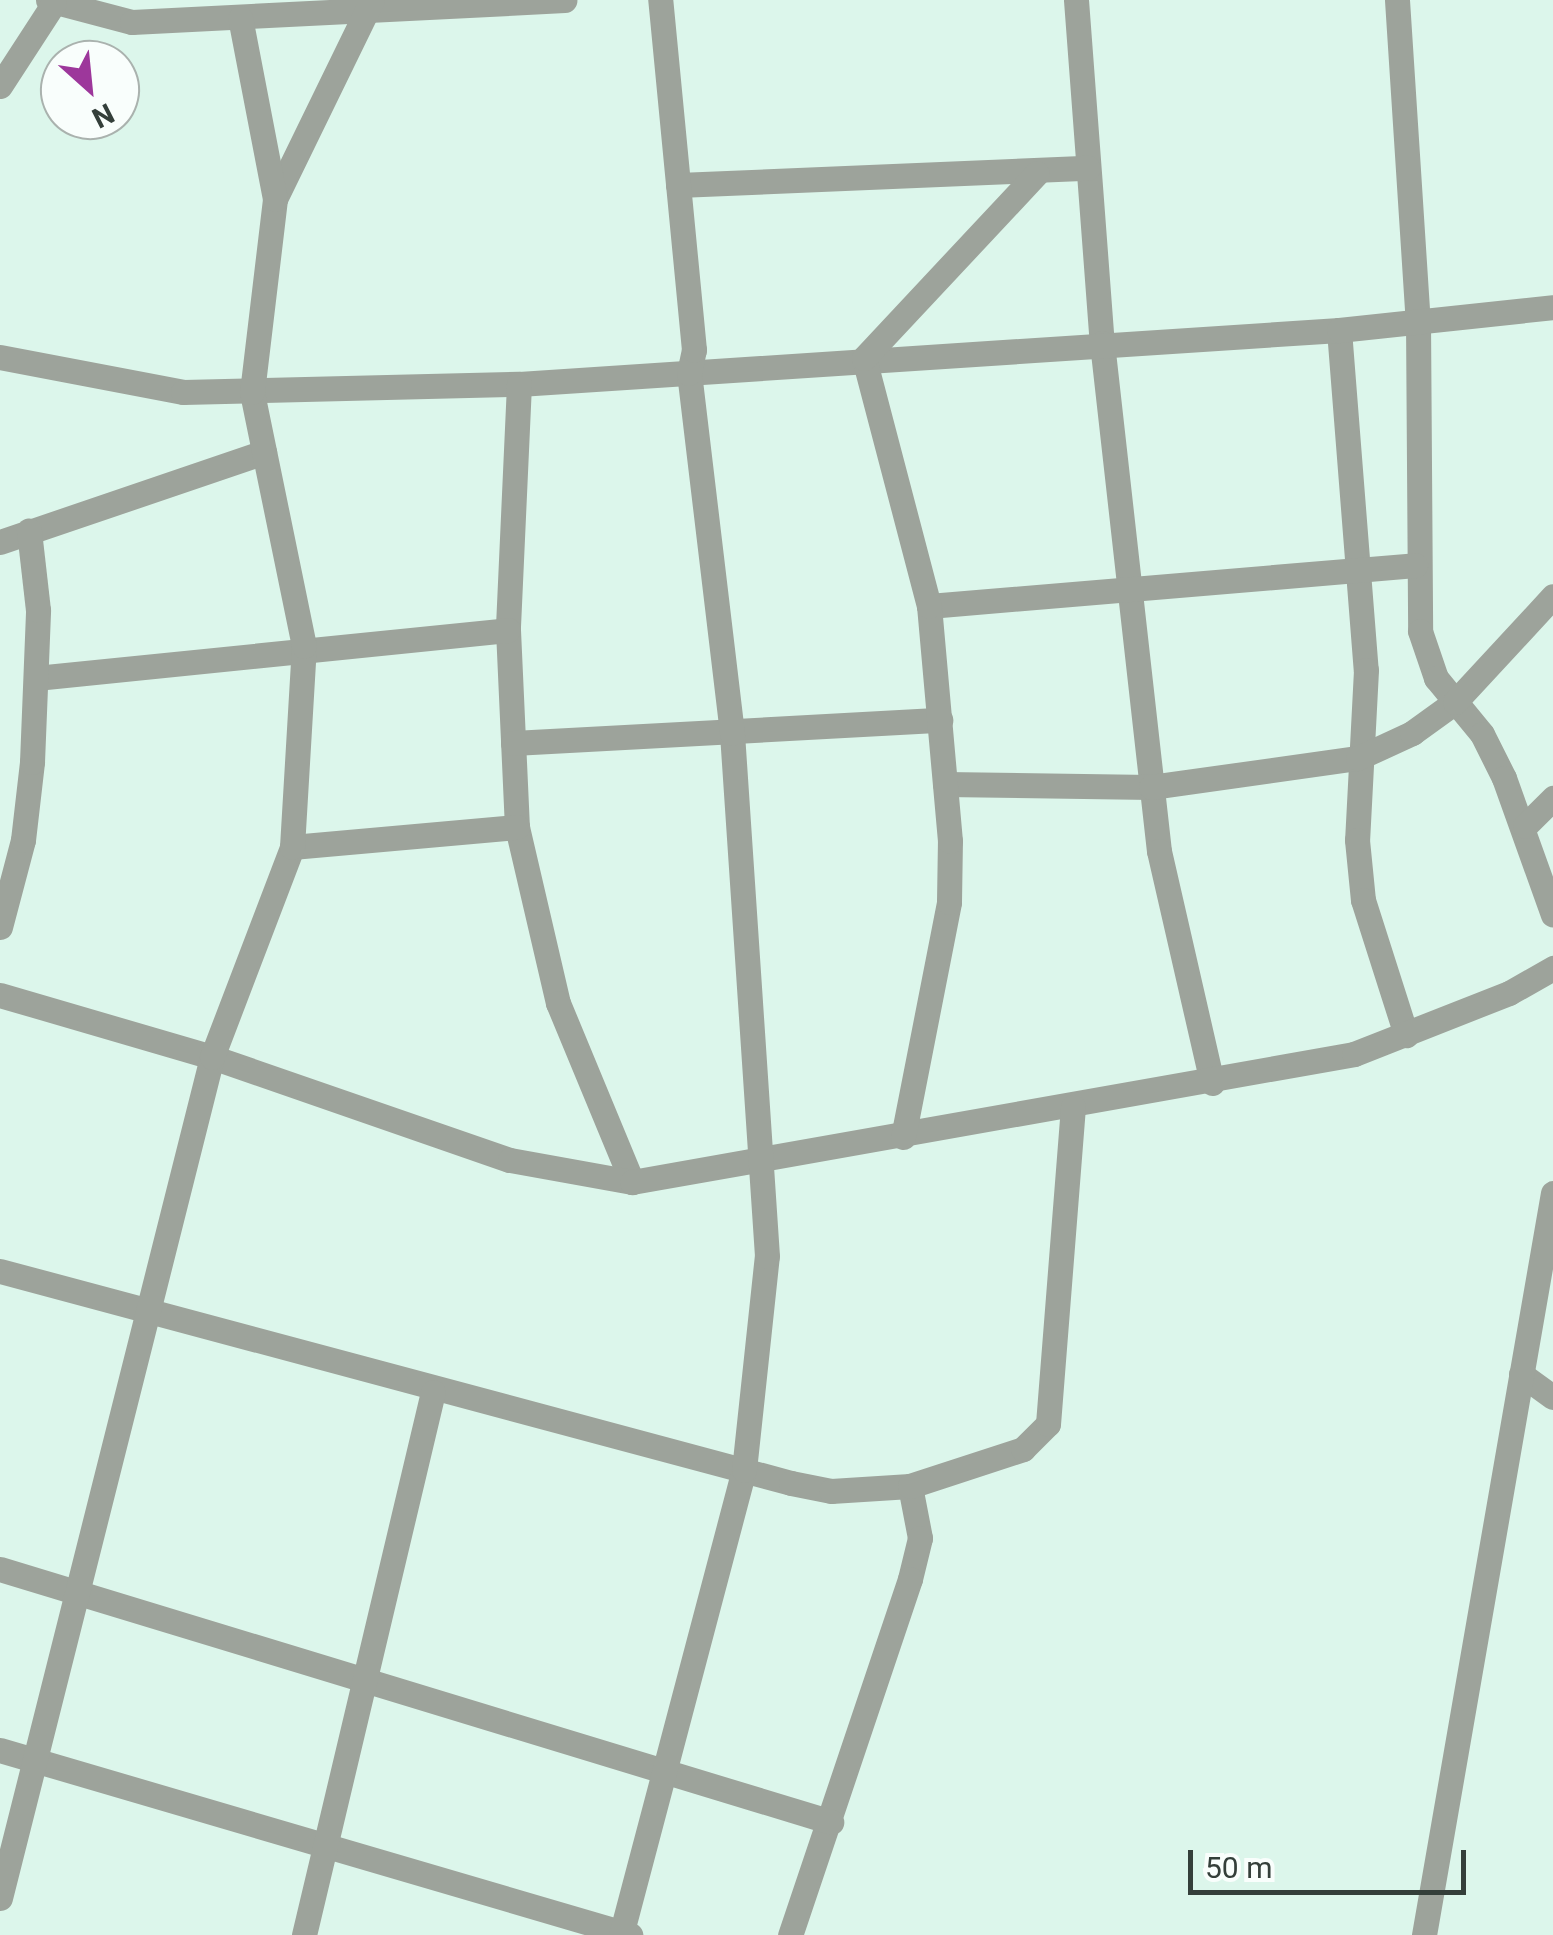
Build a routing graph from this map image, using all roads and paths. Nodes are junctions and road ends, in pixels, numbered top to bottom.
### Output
1 (564, 0) edge
2 (660, 0) edge
3 (1076, 0) edge
4 (1397, 0) edge
5 (51, 1) edge
6 (370, 6) edge
7 (167, 11) edge
8 (225, 13) edge
9 (0, 86) edge
10 (1088, 168) junction
11 (1037, 173) junction
12 (678, 185) junction
13 (274, 199) junction
14 (1553, 307) edge
15 (1418, 321) junction
16 (1340, 330) junction
17 (1102, 343) junction
18 (0, 357) edge
19 (864, 358) junction
20 (688, 373) junction
21 (519, 384) junction
22 (252, 392) junction
23 (264, 452) junction
24 (29, 531) junction
25 (0, 542) edge
26 (1415, 565) junction
27 (1361, 568) junction
28 (1134, 589) junction
29 (1553, 596) edge
30 (929, 606) junction
31 (508, 630) junction
32 (304, 646) junction
33 (36, 678) junction
34 (1455, 702) junction
35 (940, 720) junction
36 (732, 733) junction
37 (513, 744) junction
38 (1358, 758) junction
39 (945, 784) junction
40 (1152, 787) junction
41 (1553, 798) edge
42 (1525, 826) junction
43 (518, 827) junction
44 (292, 847) junction
45 (1553, 915) edge
46 (0, 927) edge
47 (1553, 968) edge
48 (0, 995) edge
49 (1406, 1035) junction
50 (212, 1057) junction
51 (1212, 1083) junction
52 (1073, 1107) junction
53 (902, 1137) junction
54 (760, 1162) junction
55 (632, 1182) junction
56 (1553, 1194) edge
57 (0, 1270) edge
58 (143, 1312) junction
59 (1521, 1374) junction
60 (433, 1392) junction
61 (1553, 1397) edge
62 (744, 1470) junction
63 (910, 1486) junction
64 (0, 1569) edge
65 (75, 1592) junction
66 (362, 1679) junction
67 (0, 1750) edge
68 (38, 1762) junction
69 (662, 1770) junction
70 (831, 1822) junction
71 (324, 1845) junction
72 (0, 1898) edge
73 (624, 1934) edge
74 (304, 1935) edge
75 (790, 1935) edge
76 (1424, 1935) edge

1 - 6 street
2 - 12 street
3 - 10 street
4 - 15 street
5 - 7 street
5 - 9 street
6 - 8 street
6 - 13 street
7 - 8 street
8 - 13 street
10 - 11 street
10 - 17 street
11 - 12 street
11 - 19 street
12 - 20 street
13 - 22 street
14 - 15 street
15 - 16 street
15 - 26 street
16 - 17 street
16 - 27 street
17 - 19 street
17 - 28 street
18 - 22 street
19 - 20 street
19 - 30 street
20 - 21 street
20 - 36 street
21 - 22 street
21 - 31 street
22 - 23 street
23 - 24 street
23 - 32 street
24 - 25 street
24 - 33 street
26 - 27 street
26 - 34 street
27 - 28 street
27 - 38 street
28 - 30 street
28 - 40 street
29 - 34 street
30 - 35 street
31 - 32 street
31 - 37 street
32 - 33 street
32 - 44 street
33 - 46 street
34 - 38 street
34 - 42 street
35 - 36 street
35 - 39 street
36 - 37 street
36 - 54 street
37 - 43 street
38 - 40 street
38 - 49 street
39 - 40 street
39 - 53 street
40 - 51 street
41 - 42 street
42 - 45 street
43 - 44 street
43 - 55 street
44 - 50 street
47 - 49 street
48 - 50 street
49 - 51 street
50 - 55 street
50 - 58 street
51 - 52 street
52 - 53 street
52 - 63 street
53 - 54 street
54 - 55 street
54 - 62 street
56 - 59 street
57 - 58 street
58 - 60 street
58 - 65 street
59 - 61 street
59 - 76 street
60 - 62 street
60 - 66 street
62 - 63 street
62 - 69 street
63 - 70 street
64 - 65 street
65 - 66 street
65 - 68 street
66 - 69 street
66 - 71 street
67 - 68 street
68 - 71 street
68 - 72 street
69 - 70 street
69 - 73 street
70 - 75 street
71 - 73 street
71 - 74 street

